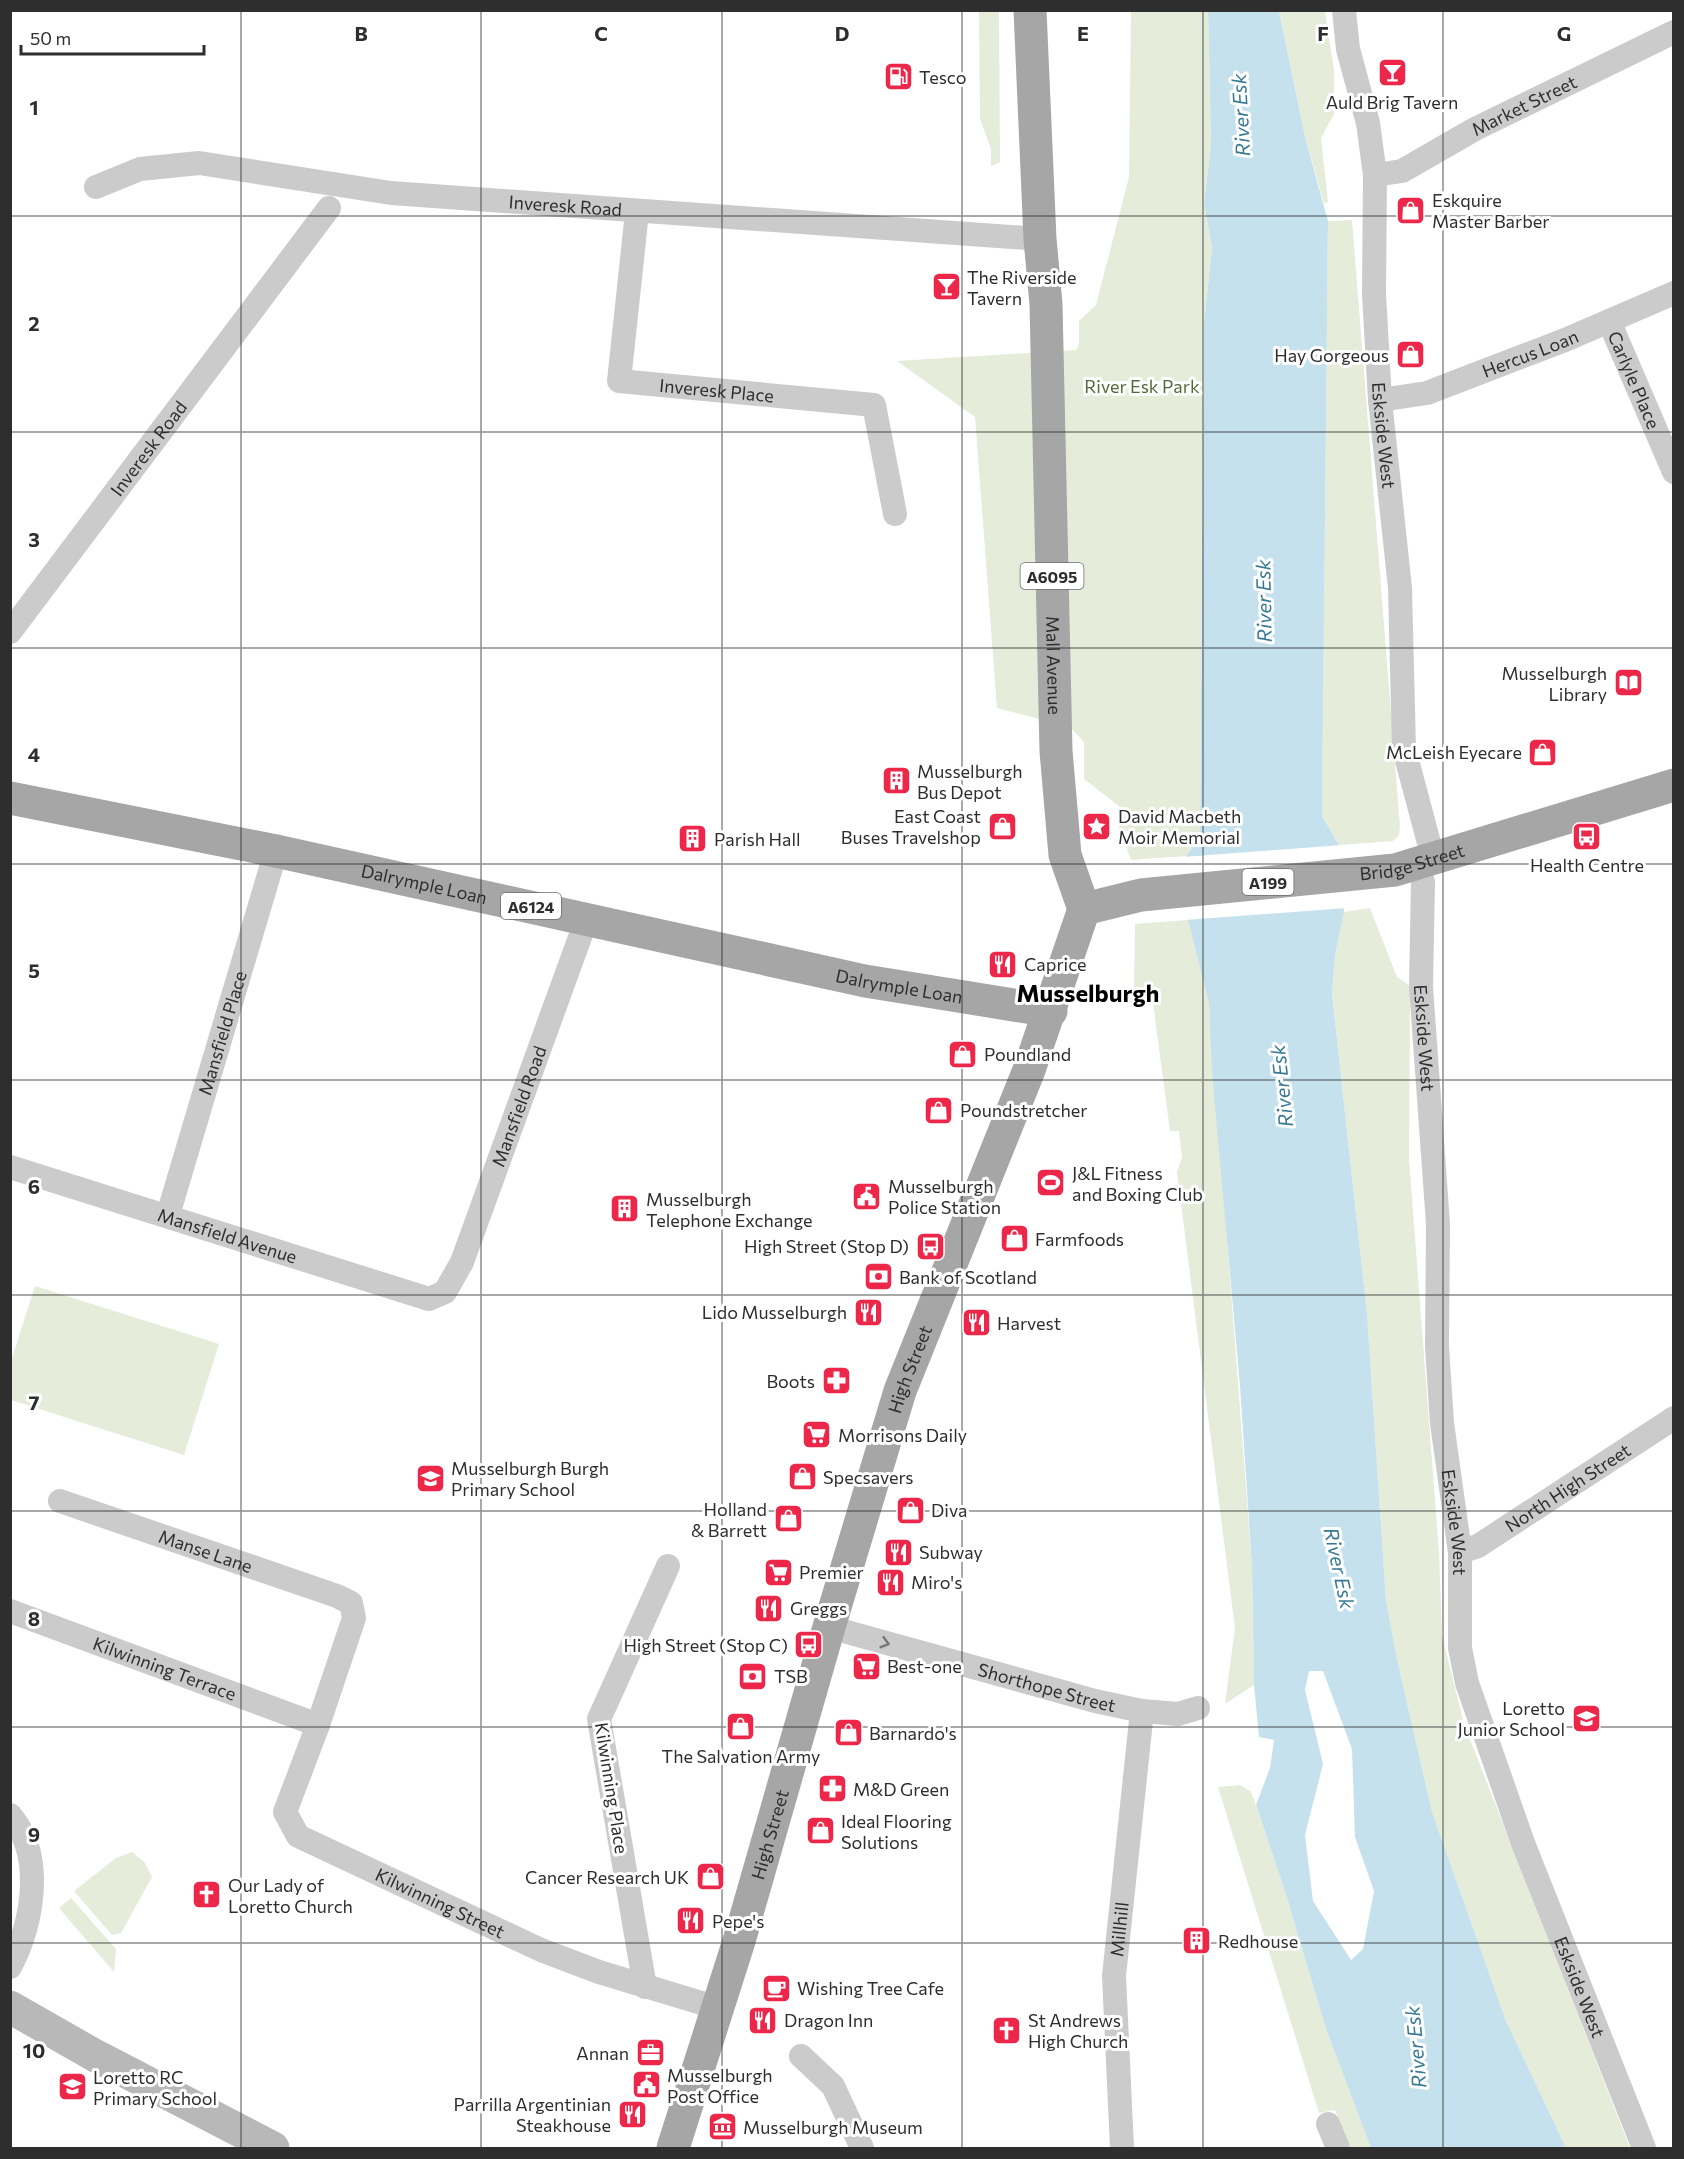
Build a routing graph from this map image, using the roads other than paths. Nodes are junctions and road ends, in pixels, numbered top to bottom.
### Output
1 (1030, 10) edge
2 (1344, 10) edge
3 (1674, 32) edge
4 (1375, 175) junction
5 (96, 186) dead end
6 (329, 208) dead end
7 (637, 212) junction
8 (1040, 239) junction
9 (1674, 293) edge
10 (1609, 321) junction
11 (1380, 400) junction
12 (1674, 472) edge
13 (895, 514) dead end
14 (10, 632) edge
15 (1674, 785) edge
16 (10, 798) edge
17 (276, 851) junction
18 (1415, 864) junction
19 (1084, 909) junction
20 (587, 918) junction
21 (1051, 1011) junction
22 (10, 1167) edge
23 (168, 1215) junction
24 (445, 1292) joint
25 (1674, 1418) edge
26 (60, 1501) dead end
27 (1460, 1552) junction
28 (668, 1566) dead end
29 (351, 1603) joint
30 (10, 1611) edge
31 (829, 1627) junction
32 (1198, 1708) dead end
33 (1142, 1711) junction
34 (318, 1725) junction
35 (10, 1815) edge
36 (10, 1967) edge
37 (645, 1987) junction
38 (10, 2007) edge
39 (718, 2008) junction
40 (801, 2056) dead end
41 (1328, 2124) dead end
42 (273, 2148) edge
43 (673, 2148) edge
44 (862, 2148) edge
45 (1122, 2148) edge
46 (1338, 2148) edge
47 (1644, 2148) edge

1 - 8 main road, A6095
2 - 4 street, Eskside West
3 - 4 street, Market Street
4 - 11 street, Eskside West
5 - 7 street, Inveresk Road
6 - 14 street, Inveresk Road
7 - 8 street, Inveresk Road
7 - 13 street, Inveresk Place
8 - 19 main road, Mall Avenue / A6095
9 - 10 street, Hercus Loan
10 - 11 street, Hercus Loan
10 - 12 street, Carlyle Place
11 - 18 street, Eskside West
15 - 18 main road, Bridge Street / A199
16 - 17 main road, Dalrymple Loan / A6124
17 - 20 main road, Dalrymple Loan / A6124
17 - 23 street, Mansfield Place
18 - 19 main road, Bridge Street / A199
18 - 27 street, Eskside West
19 - 21 main road, High Street
20 - 21 main road, Dalrymple Loan / A6124
20 - 24 street, Mansfield Road
21 - 31 main road, High Street
22 - 23 street, Mansfield Avenue
23 - 24 street, Mansfield Avenue
25 - 27 street, North High Street
26 - 29 street, Manse Lane
27 - 47 street, Eskside West
28 - 37 street, Kilwinning Place
29 - 34 street, Kilwinning Street
30 - 34 street, Kilwinning Terrace
31 -> 33 street, Shorthope Street
31 - 39 main road, High Street
32 - 33 street, Shorthope Street
33 - 45 street, Millhill
34 - 37 street, Kilwinning Street
35 - 36 street
37 - 39 street, Kilwinning Street
38 - 42 street
39 - 43 main road, High Street
40 - 44 street
41 - 46 street

